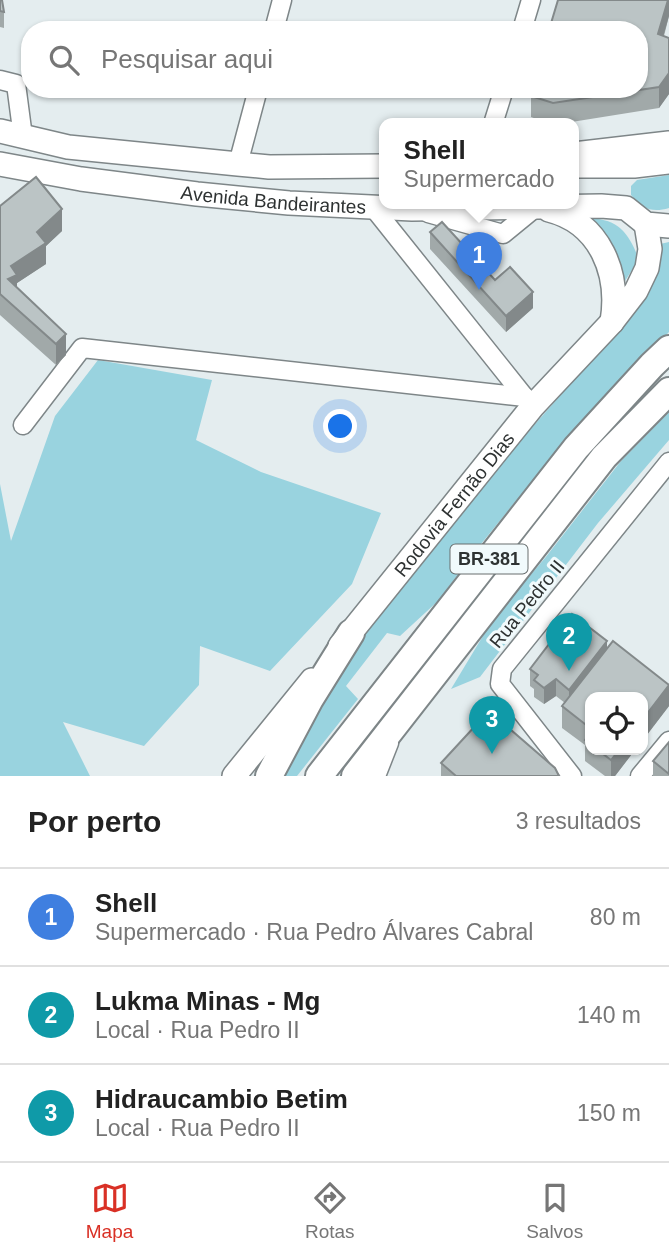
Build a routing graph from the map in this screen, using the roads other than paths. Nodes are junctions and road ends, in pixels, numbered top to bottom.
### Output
1 (282, 0) edge
2 (531, 0) edge
3 (276, 21) edge
4 (525, 21) edge
5 (0, 80) edge
6 (256, 98) edge
7 (500, 98) edge
8 (495, 118) edge
9 (0, 131) edge
10 (23, 137) junction
11 (669, 143) edge
12 (579, 153) edge
13 (669, 163) edge
14 (0, 164) edge
15 (238, 164) junction
16 (379, 166) edge
17 (579, 166) edge
18 (634, 166) junction
19 (372, 206) junction
20 (579, 206) edge
21 (379, 207) edge
22 (626, 208) junction
23 (412, 209) edge
24 (534, 209) edge
25 (544, 209) edge
26 (658, 225) edge
27 (612, 323) junction
28 (669, 349) edge
29 (669, 391) edge
30 (529, 402) junction
31 (23, 425) dead end
32 (669, 462) edge
33 (351, 634) junction
34 (398, 721) junction
35 (669, 741) edge
36 (234, 776) edge
37 (269, 776) edge
38 (319, 776) edge
39 (355, 776) edge
40 (376, 776) edge
41 (572, 776) edge
42 (640, 776) edge

1 - 3 street
2 - 4 street
5 - 10 street
6 - 15 street
7 - 8 street
9 - 10 main road, Avenida Bandeirantes
10 - 15 main road, Avenida Bandeirantes
11 - 12 main road
13 - 18 main road
14 - 19 main road, Avenida Bandeirantes
15 - 16 main road, Avenida Bandeirantes
17 - 18 main road
18 - 22 main road
19 - 21 main road, Avenida Bandeirantes
19 - 30 street
20 - 22 main road, Avenida Bandeirantes
22 - 26 main road
23 - 24 street
25 - 27 main road
26 - 27 main road, Rodovia Fernão Dias / BR-381
27 - 30 main road, Rodovia Fernão Dias / BR-381
28 - 38 highway, BR-381
29 - 34 highway, BR-381
30 - 31 street
30 - 33 main road, Rodovia Fernão Dias / BR-381
32 - 41 street, Rua Pedro II
33 - 36 main road, Rodovia Fernão Dias / BR-381
33 - 37 highway, BR-381
34 - 39 highway, BR-381
34 - 40 street
35 - 42 street

